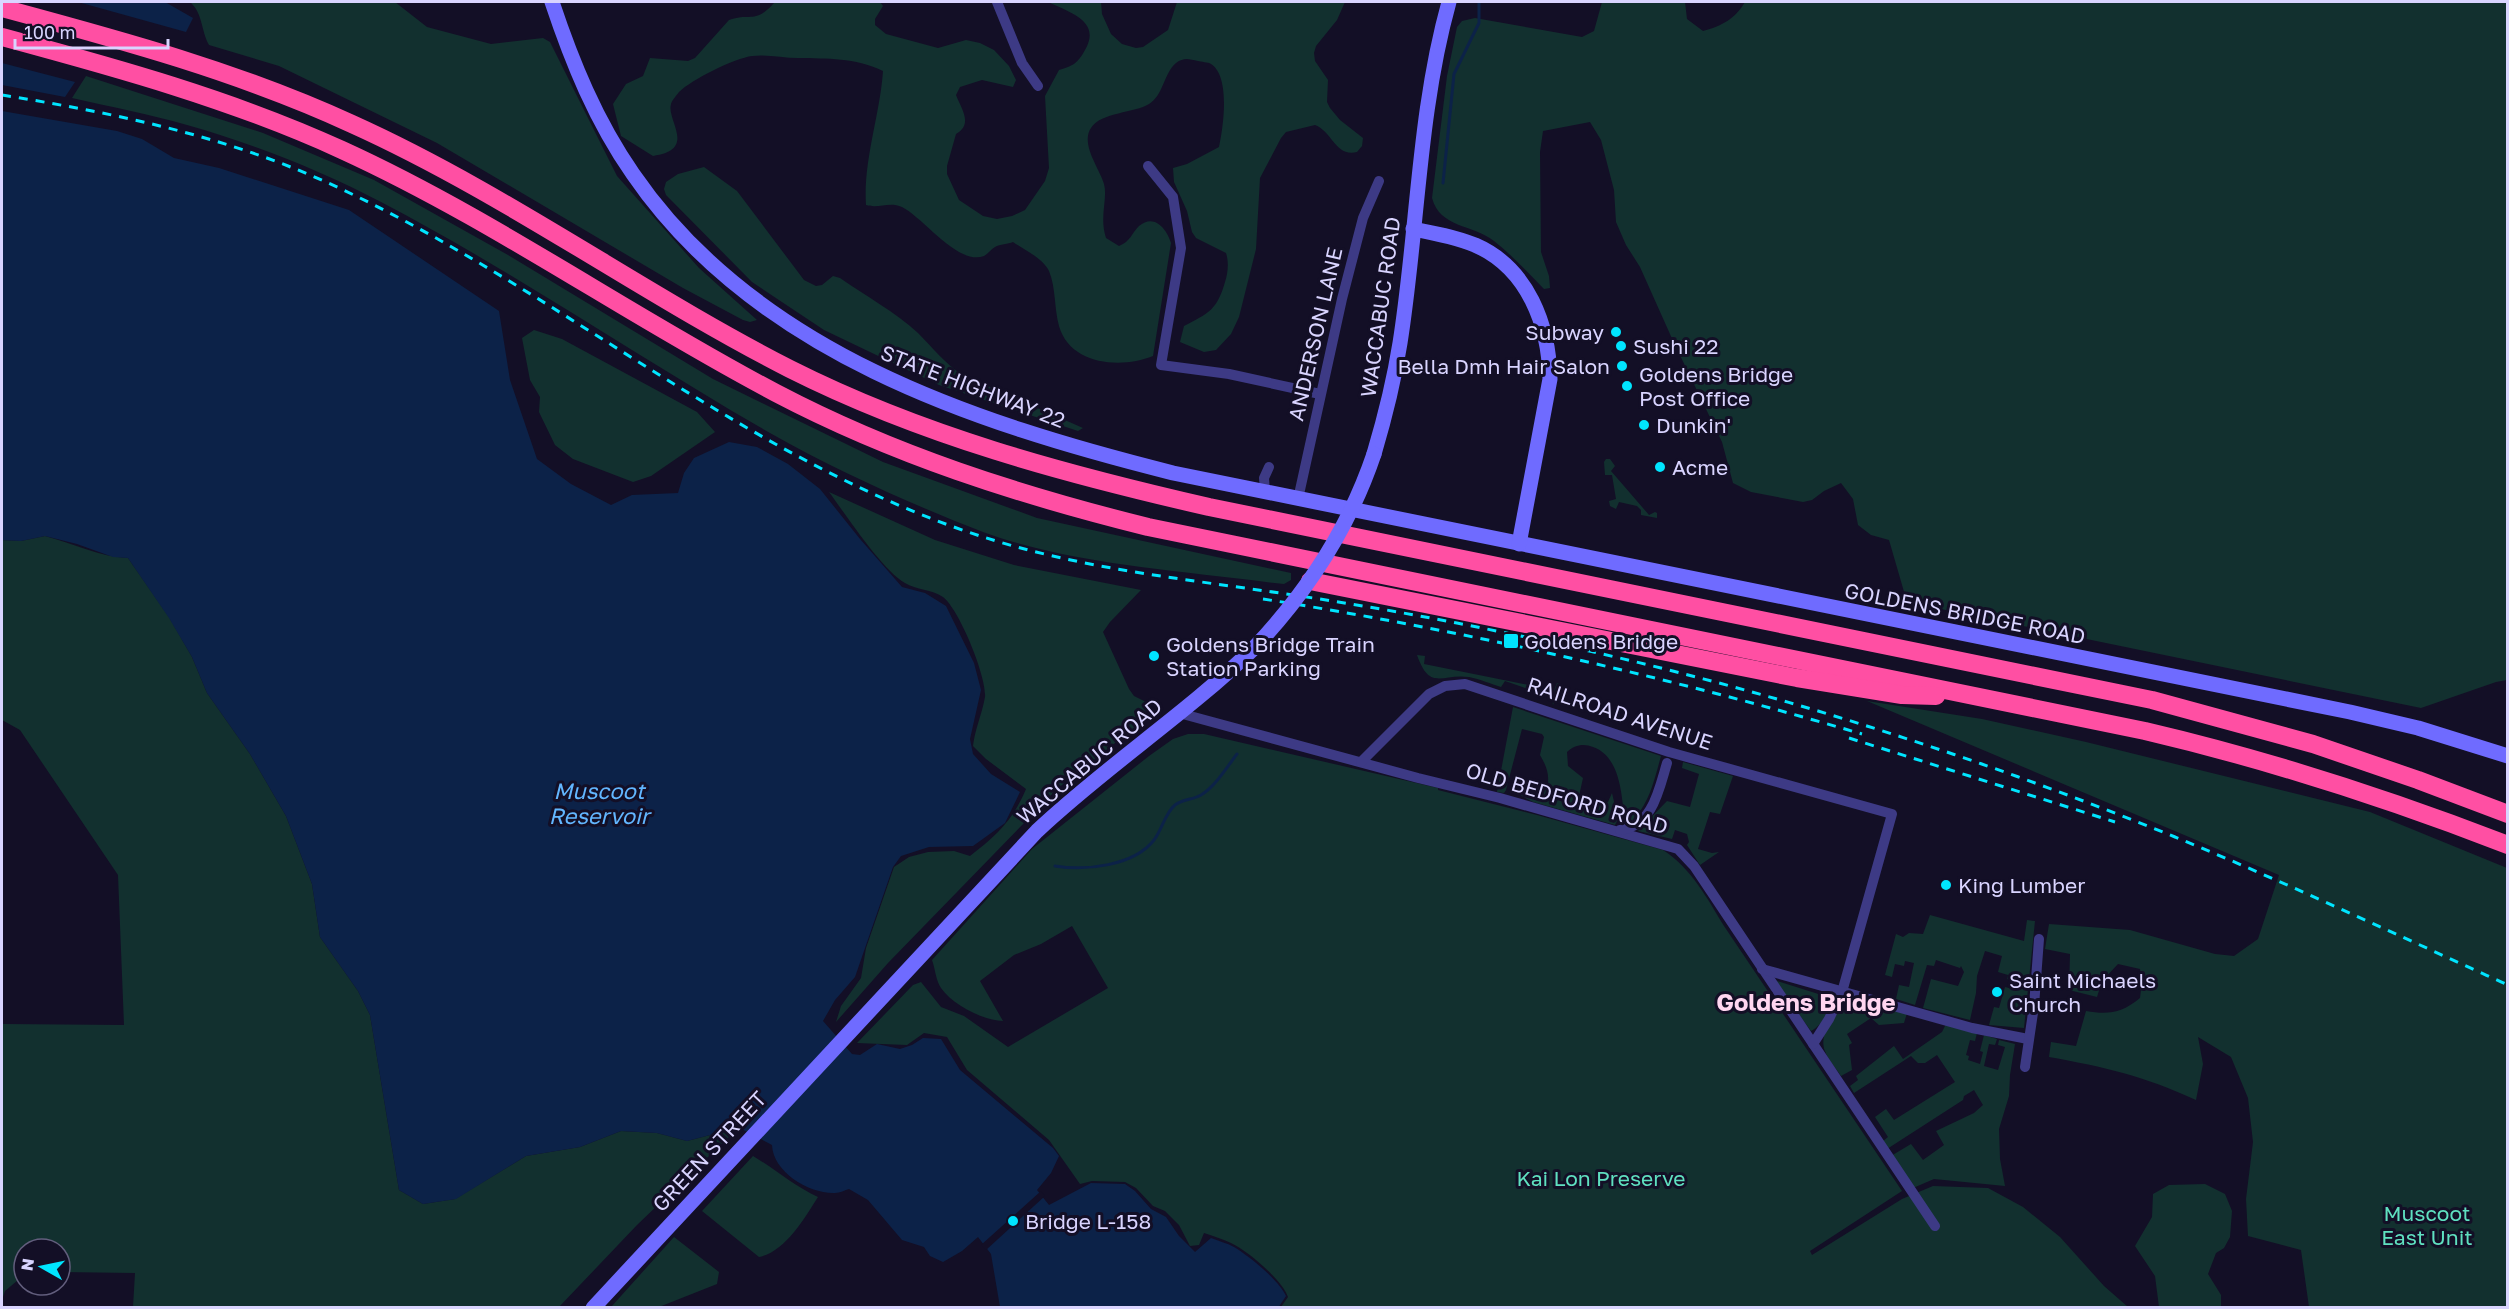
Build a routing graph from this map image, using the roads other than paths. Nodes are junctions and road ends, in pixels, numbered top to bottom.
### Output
1 (552, 2) edge
2 (997, 2) edge
3 (1449, 2) edge
4 (2, 8) edge
5 (2, 37) edge
6 (1038, 86) dead end
7 (1148, 166) dead end
8 (1379, 181) dead end
9 (1413, 229) junction
10 (1320, 394) junction
11 (1269, 467) dead end
12 (1265, 492) junction
13 (1298, 499) junction
14 (1411, 521) joint
15 (1519, 544) junction
16 (1310, 581) junction
17 (1977, 696) junction
18 (1179, 713) junction
19 (2508, 756) edge
20 (1361, 762) junction
21 (1667, 763) dead end
22 (2508, 814) edge
23 (1614, 831) junction
24 (2508, 845) edge
25 (2039, 939) dead end
26 (1762, 969) junction
27 (1842, 992) junction
28 (857, 1024) joint
29 (2028, 1039) junction
30 (1814, 1044) junction
31 (2025, 1067) dead end
32 (1935, 1226) dead end
33 (593, 1308) edge

1 - 12 main road, STATE HIGHWAY 22
2 - 6 street
3 - 9 main road, WACCABUC ROAD
4 - 22 highway
5 - 17 highway
7 - 10 street
8 - 10 street, ANDERSON LANE
9 - 15 main road
9 - 16 main road, WACCABUC ROAD, bridge
10 - 13 street, ANDERSON LANE
11 - 12 street
12 - 13 main road, STATE HIGHWAY 22
13 - 14 main road, STATE HIGHWAY 22
14 - 15 main road, GOLDENS BRIDGE ROAD
15 - 19 main road, GOLDENS BRIDGE ROAD
16 - 17 highway
16 - 18 main road, WACCABUC ROAD, bridge
17 - 24 highway
18 - 20 street, OLD BEDFORD ROAD
18 - 28 main road, WACCABUC ROAD
20 - 23 street, OLD BEDFORD ROAD
20 - 27 street, RAILROAD AVENUE
21 - 23 street
23 - 26 street, OLD BEDFORD ROAD
25 - 29 street
26 - 27 street
26 - 30 street, OLD BEDFORD ROAD
27 - 29 street
27 - 30 street
28 - 33 main road, GREEN STREET
29 - 31 street
30 - 32 street, OLD BEDFORD ROAD

